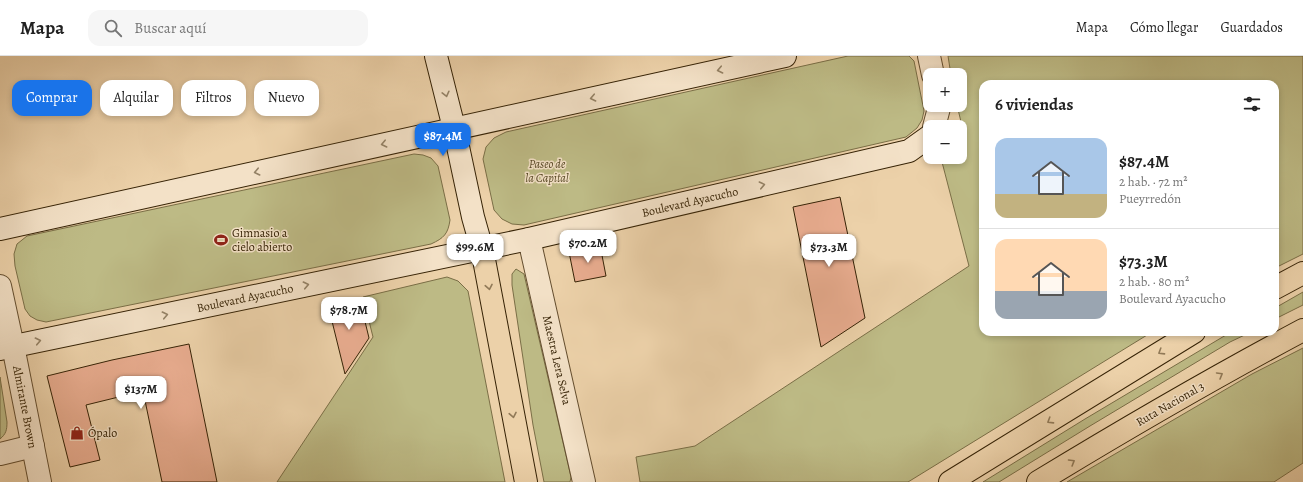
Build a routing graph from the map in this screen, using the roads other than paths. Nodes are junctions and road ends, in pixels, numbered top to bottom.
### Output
1 (436, 56) edge
2 (785, 56) edge
3 (929, 56) edge
4 (932, 68) edge
5 (454, 128) junction
6 (923, 141) edge
7 (0, 229) edge
8 (530, 239) junction
9 (482, 249) junction
10 (1303, 273) edge
11 (0, 286) edge
12 (1279, 286) edge
13 (1303, 330) edge
14 (1187, 336) edge
15 (7, 347) edge
16 (33, 446) junction
17 (0, 454) edge
18 (40, 482) edge
19 (526, 482) edge
20 (584, 482) edge
21 (950, 482) edge
22 (1038, 482) edge

1 -> 5 main road
2 -> 5 main road
3 - 4 main road
5 -> 7 main road
5 - 9 main road
8 -> 6 main road, Boulevard Ayacucho
8 - 9 main road, Boulevard Ayacucho
8 - 20 main road, Maestra Lera Selva
15 -> 9 main road, Boulevard Ayacucho
9 -> 19 highway
10 - 12 highway
11 - 15 main road, Almirante Brown
22 -> 13 highway, Ruta Nacional 3
14 -> 21 highway
15 - 16 main road, Almirante Brown
16 - 17 main road
16 - 18 main road, Almirante Brown

